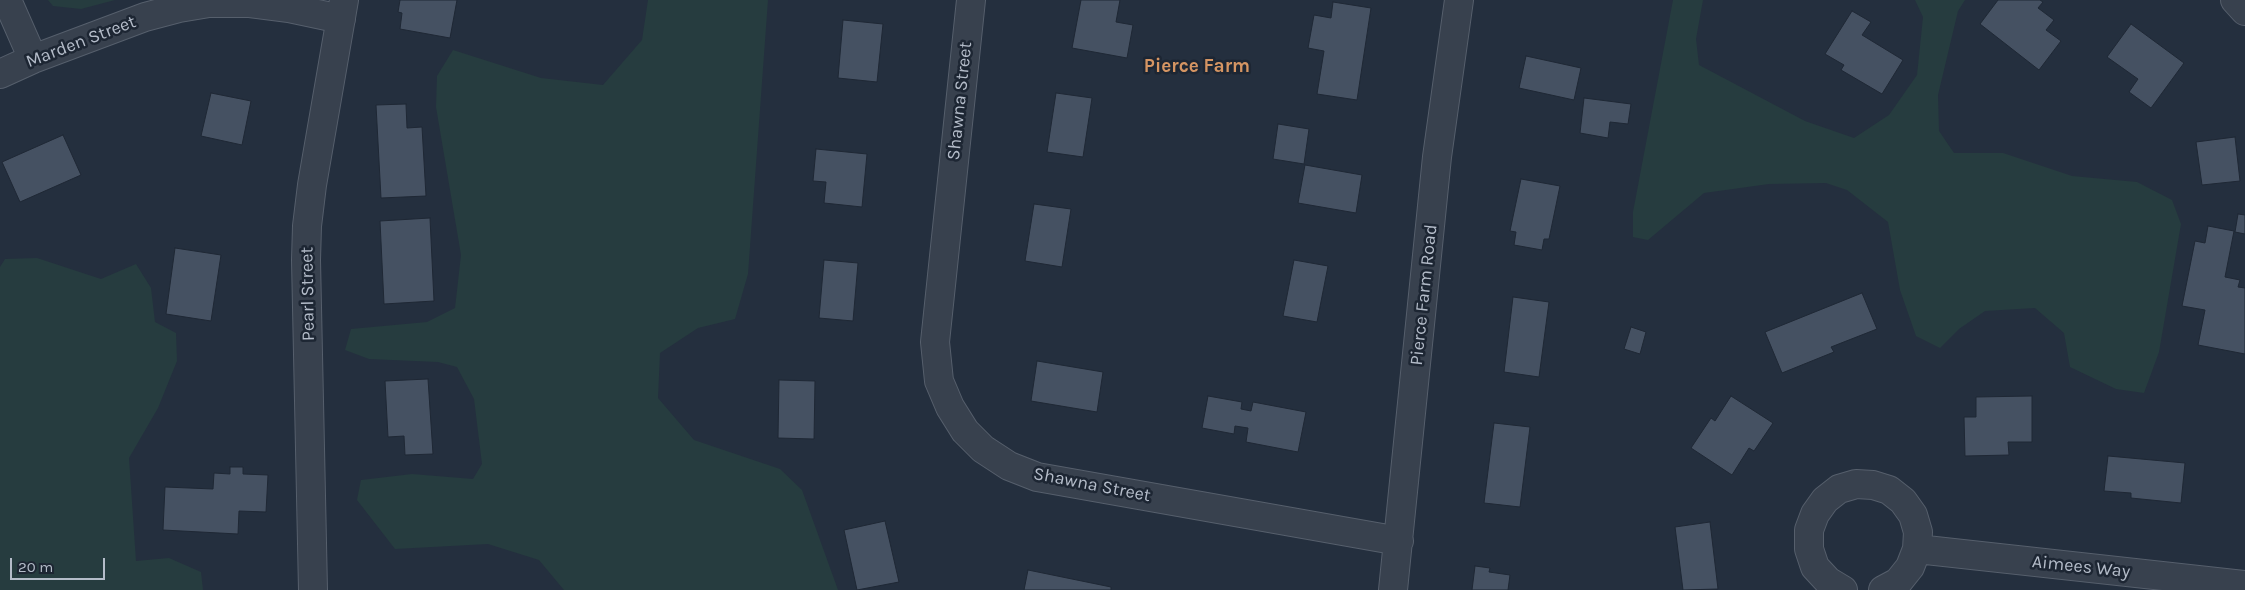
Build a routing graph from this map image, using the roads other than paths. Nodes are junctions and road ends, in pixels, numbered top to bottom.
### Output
1 (7, 0) edge
2 (971, 0) edge
3 (1459, 0) edge
4 (2235, 0) edge
5 (343, 9) edge
6 (2245, 11) edge
7 (34, 59) junction
8 (0, 74) edge
9 (1399, 541) junction
10 (1917, 549) junction
11 (2245, 585) edge
12 (313, 590) edge
13 (1393, 590) edge
14 (1843, 590) edge
15 (1883, 590) edge

1 - 7 street
2 - 9 street, Shawna Street
3 - 9 street, Pierce Farm Road
4 - 6 street
5 - 7 street, Marden Street
5 - 12 street, Pearl Street
7 - 8 street, Marden Street
9 - 13 street, Pierce Farm Road
10 - 11 street, Aimees Way
10 - 14 street
10 - 15 street

